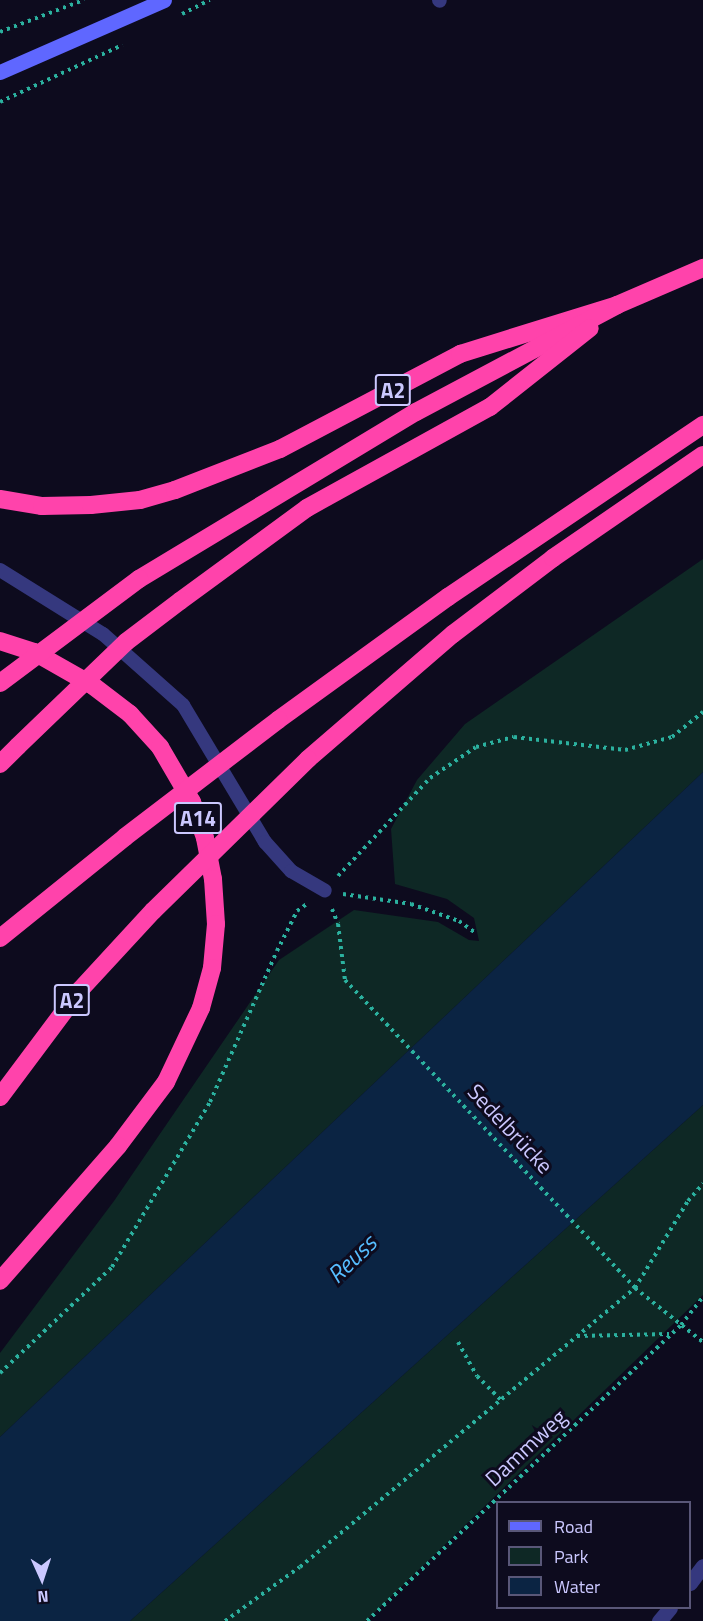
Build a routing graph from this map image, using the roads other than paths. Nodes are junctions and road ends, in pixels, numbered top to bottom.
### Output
1 (164, 0) edge
2 (0, 72) edge
3 (703, 268) edge
4 (617, 305) junction
5 (703, 425) edge
6 (703, 455) edge
7 (0, 499) edge
8 (0, 570) edge
9 (0, 641) edge
10 (0, 683) edge
11 (0, 764) edge
12 (325, 891) road end
13 (0, 938) edge
14 (0, 1097) edge
15 (0, 1281) edge
16 (703, 1566) edge
17 (691, 1582) edge
18 (669, 1609) edge
19 (659, 1621) edge

1 - 2 main road
3 - 4 highway, A2
4 - 7 highway, A2
4 - 10 highway, bridge
4 - 11 highway, A2, bridge
5 - 13 highway, A14, bridge
6 - 14 highway, A2, bridge
8 - 12 lane
9 - 15 highway, A14
16 - 17 street
18 - 19 street

